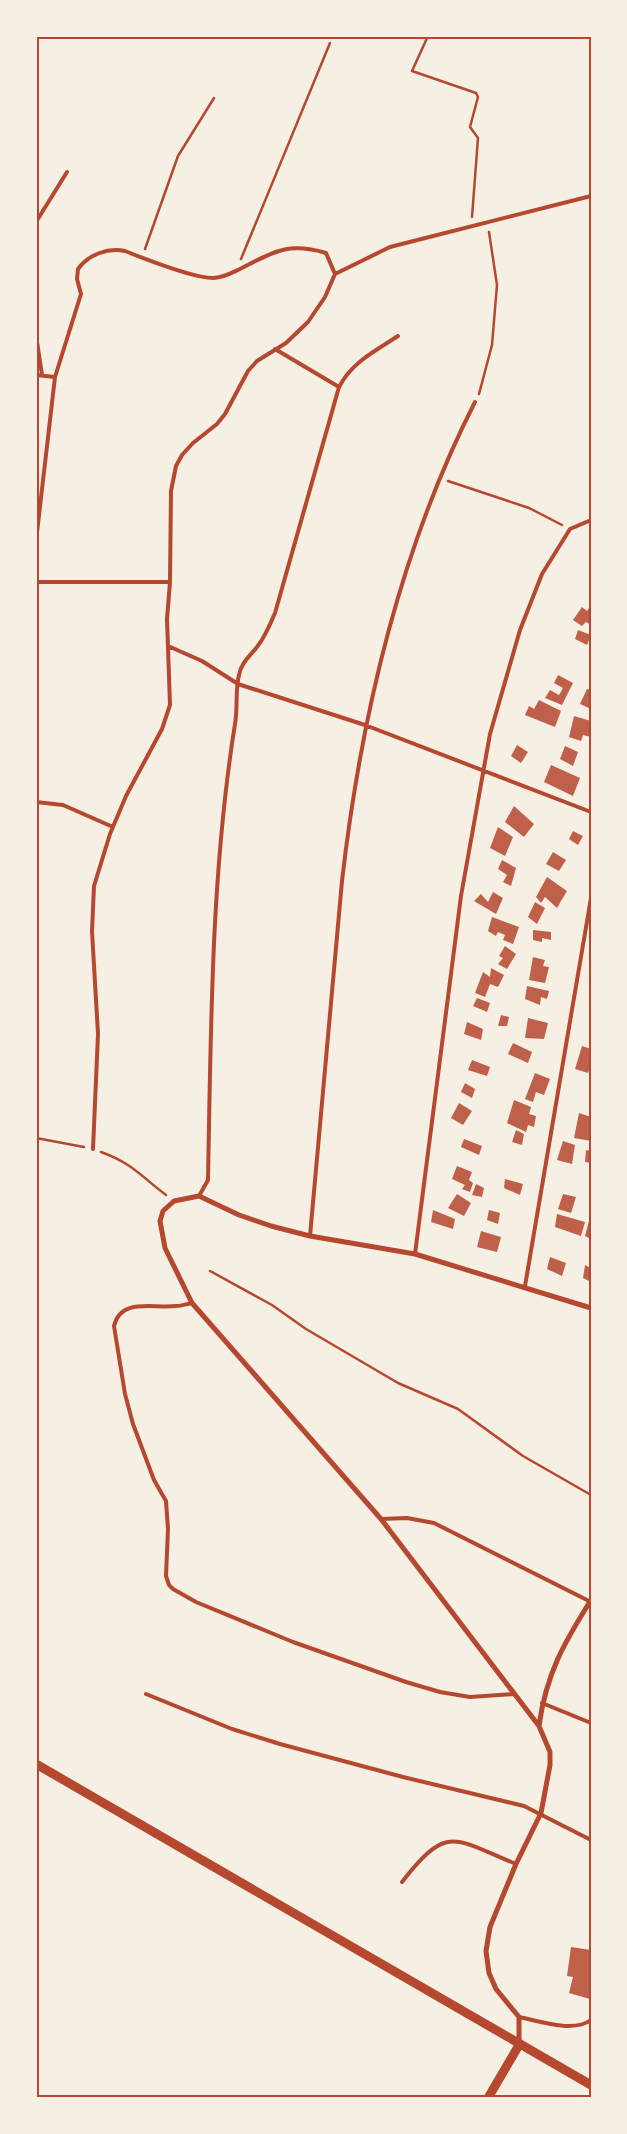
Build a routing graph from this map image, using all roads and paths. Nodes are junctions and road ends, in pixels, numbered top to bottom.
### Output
1 (428, 36) edge
2 (330, 43) dead end
3 (214, 98) dead end
4 (67, 172) dead end
5 (591, 196) edge
6 (37, 220) edge
7 (487, 221) junction
8 (471, 226) junction
9 (142, 258) junction
10 (236, 271) junction
11 (336, 274) junction
12 (36, 335) edge
13 (398, 336) dead end
14 (275, 349) junction
15 (36, 375) edge
16 (42, 375) junction
17 (55, 377) junction
18 (339, 387) junction
19 (475, 402) joint
20 (440, 478) junction
21 (591, 520) edge
22 (570, 529) junction
23 (36, 541) edge
24 (36, 582) edge
25 (170, 582) junction
26 (168, 646) junction
27 (238, 684) junction
28 (365, 725) junction
29 (482, 770) junction
30 (36, 802) edge
31 (591, 812) edge
32 (113, 827) junction
33 (591, 898) edge
34 (36, 1138) edge
35 (93, 1149) junction
36 (199, 1196) junction
37 (174, 1201) junction
38 (310, 1236) junction
39 (415, 1254) junction
40 (210, 1271) dead end
41 (524, 1286) junction
42 (192, 1303) junction
43 (591, 1308) edge
44 (591, 1495) edge
45 (381, 1519) junction
46 (590, 1601) edge
47 (146, 1694) dead end
48 (515, 1694) junction
49 (542, 1703) junction
50 (591, 1723) edge
51 (539, 1726) junction
52 (36, 1764) edge
53 (541, 1813) junction
54 (591, 1840) edge
55 (516, 1864) junction
56 (402, 1882) dead end
57 (519, 2017) junction
58 (591, 2020) edge
59 (519, 2045) junction
60 (591, 2085) edge
61 (488, 2098) edge

1 - 8 path
2 - 10 path
3 - 9 path
4 - 6 lane
5 - 7 lane
7 - 8 lane
7 - 19 path
8 - 11 lane
9 - 10 lane
9 - 17 lane
10 - 11 lane
11 - 14 lane
12 - 16 lane
13 - 18 lane
14 - 18 lane
14 - 25 lane
15 - 16 lane
16 - 17 lane
17 - 23 lane
18 - 27 lane
19 - 20 lane
20 - 22 path
20 - 28 lane
21 - 22 lane
22 - 29 lane
24 - 25 lane
25 - 26 lane
26 - 27 lane
26 - 32 lane
27 - 28 lane
27 - 36 lane
28 - 29 lane
28 - 38 lane
29 - 31 lane
29 - 39 lane
30 - 32 lane
32 - 35 lane
33 - 41 lane
34 - 35 path
35 - 37 path
36 - 37 street
36 - 38 street
37 - 42 street
38 - 39 street
39 - 41 street
40 - 44 path
41 - 43 street
42 - 45 street
42 - 48 lane
45 - 46 lane
45 - 48 street
46 - 49 street
47 - 53 lane
48 - 51 street
49 - 50 lane
49 - 51 street
51 - 53 street
52 - 59 street
53 - 54 lane
53 - 55 street
55 - 56 lane
55 - 57 street
57 - 58 lane
57 - 59 street
59 - 60 street
59 - 61 street

